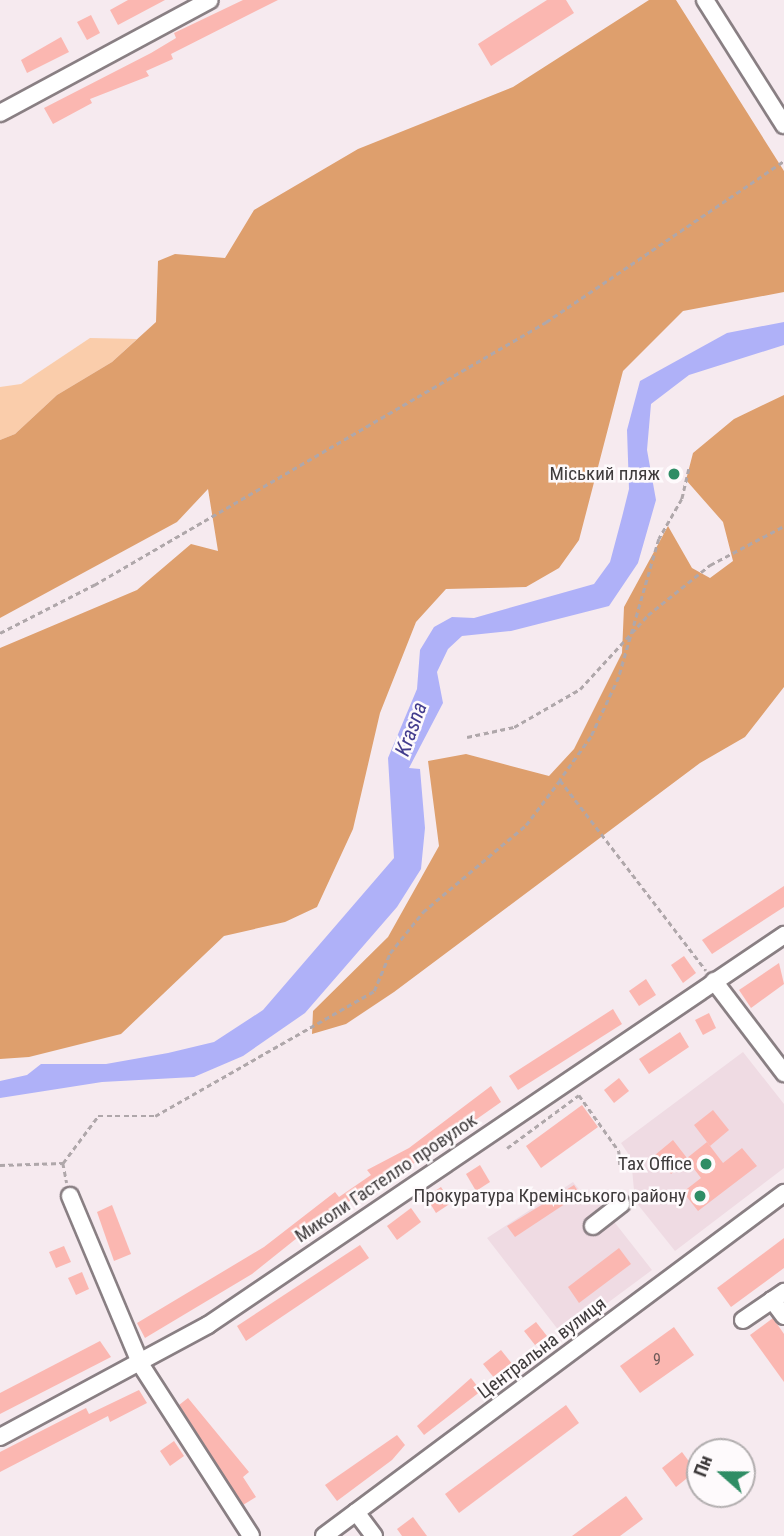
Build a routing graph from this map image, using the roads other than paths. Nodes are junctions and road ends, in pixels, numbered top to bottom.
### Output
1 (210, 0) edge
2 (705, 0) edge
3 (0, 113) edge
4 (784, 125) edge
5 (784, 935) edge
6 (714, 981) junction
7 (784, 1073) edge
8 (784, 1193) edge
9 (70, 1196) road end
10 (621, 1204) dead end
11 (593, 1226) dead end
12 (778, 1296) edge
13 (784, 1316) edge
14 (743, 1320) dead end
15 (141, 1365) junction
16 (0, 1437) edge
17 (356, 1512) junction
18 (251, 1536) edge
19 (324, 1536) edge
20 (374, 1536) edge

1 - 3 street
2 - 4 street
5 - 6 street, Миколи Гастелло провулок
6 - 7 street
6 - 15 street, Миколи Гастелло провулок
8 - 17 street, Центральна вулиця
9 - 15 street
10 - 11 street
12 - 13 street
12 - 14 street
15 - 16 street, Миколи Гастелло провулок
15 - 18 street
17 - 19 street, Центральна вулиця
17 - 20 street

